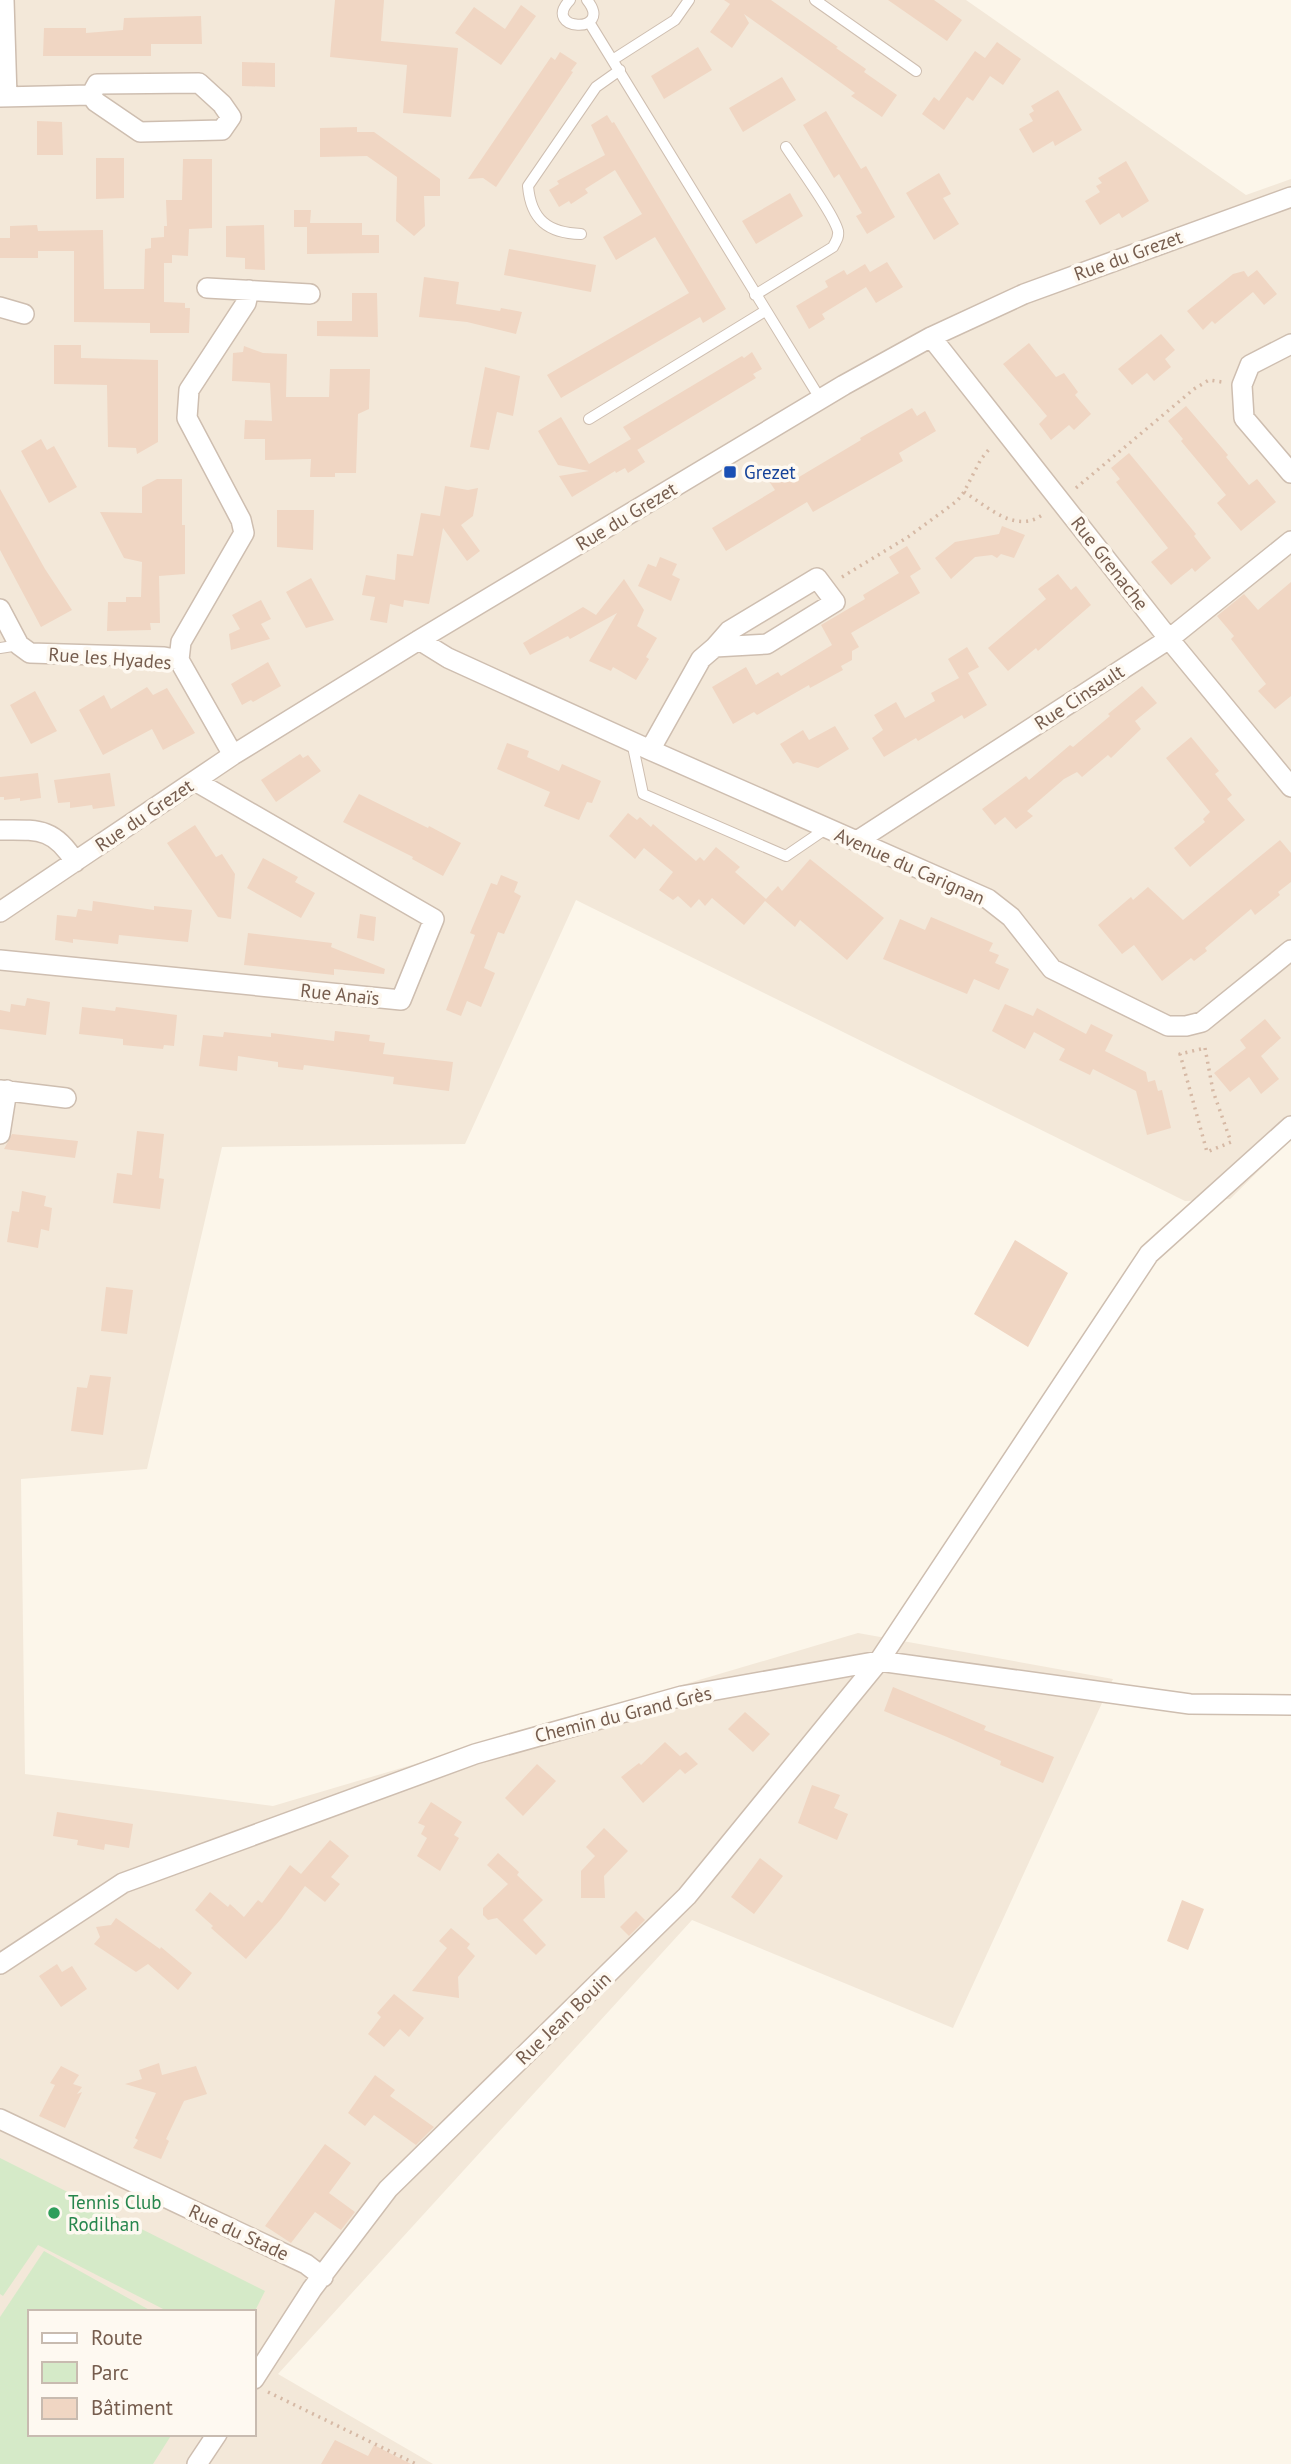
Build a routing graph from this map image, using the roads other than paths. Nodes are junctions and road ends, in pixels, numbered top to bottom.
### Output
1 (4, 0) edge
2 (587, 0) edge
3 (689, 0) edge
4 (815, 0) edge
5 (564, 2) edge
6 (589, 22) junction
7 (614, 59) junction
8 (620, 70) junction
9 (916, 71) dead end
10 (91, 95) junction
11 (4, 97) edge
12 (786, 147) dead end
13 (1291, 197) edge
14 (581, 234) dead end
15 (207, 288) dead end
16 (249, 290) junction
17 (310, 293) dead end
18 (755, 295) junction
19 (0, 307) edge
20 (765, 311) junction
21 (24, 314) dead end
22 (931, 337) junction
23 (1291, 344) edge
24 (821, 400) junction
25 (589, 419) dead end
26 (1291, 474) edge
27 (1291, 541) edge
28 (0, 609) edge
29 (1169, 639) junction
30 (419, 640) junction
31 (9, 646) edge
32 (715, 648) junction
33 (180, 660) junction
34 (631, 742) junction
35 (650, 750) junction
36 (233, 754) junction
37 (195, 781) junction
38 (1291, 787) edge
39 (827, 828) junction
40 (0, 830) edge
41 (858, 841) junction
42 (75, 862) junction
43 (0, 912) edge
44 (1291, 950) edge
45 (0, 960) edge
46 (3, 1090) edge
47 (66, 1098) dead end
48 (1291, 1126) edge
49 (0, 1134) edge
50 (879, 1661) junction
51 (1291, 1705) edge
52 (0, 1964) edge
53 (0, 2119) edge
54 (323, 2277) junction
55 (260, 2385) edge
56 (216, 2436) edge
57 (197, 2464) edge

1 - 11 street
2 - 6 lane
3 - 7 lane
4 - 9 lane
5 - 6 lane
6 - 7 lane
7 - 8 lane
8 - 14 lane
8 - 18 lane
10 - 10 street
10 - 11 street
12 - 18 lane
13 - 22 street, Rue du Grezet
15 - 16 street
16 - 17 street
16 - 33 street
18 - 20 lane
19 - 21 street
20 - 24 lane
20 - 25 lane
22 - 24 street, Rue du Grezet
22 - 29 street, Rue Grenache
23 - 26 street
24 - 30 street, Rue du Grezet
27 - 29 street, Rue Cinsault
28 - 31 street, Rue les Hyades
29 - 38 street, Rue Grenache
29 - 41 street, Rue Cinsault
30 - 34 street, Avenue du Carignan
30 - 36 street, Rue du Grezet
31 - 33 street, Rue les Hyades
32 - 32 street
32 - 35 street
33 - 36 street, Rue les Hyades
34 - 35 street, Avenue du Carignan
34 - 39 lane, Avenue du Carignan
35 - 39 street, Avenue du Carignan
36 - 37 street, Rue du Grezet
37 - 42 street, Rue du Grezet
37 - 45 street, Rue Anaïs
39 - 41 street, Avenue du Carignan
40 - 42 street
41 - 44 street, Avenue du Carignan
42 - 43 street, Rue du Grezet
46 - 47 street
46 - 49 street
48 - 50 street, Rue Jean Bouin
50 - 51 street, Chemin du Grand Grès
50 - 52 street, Chemin du Grand Grès
50 - 54 street, Rue Jean Bouin
53 - 54 street, Rue du Stade
54 - 55 street, Rue Jean Bouin
56 - 57 street

